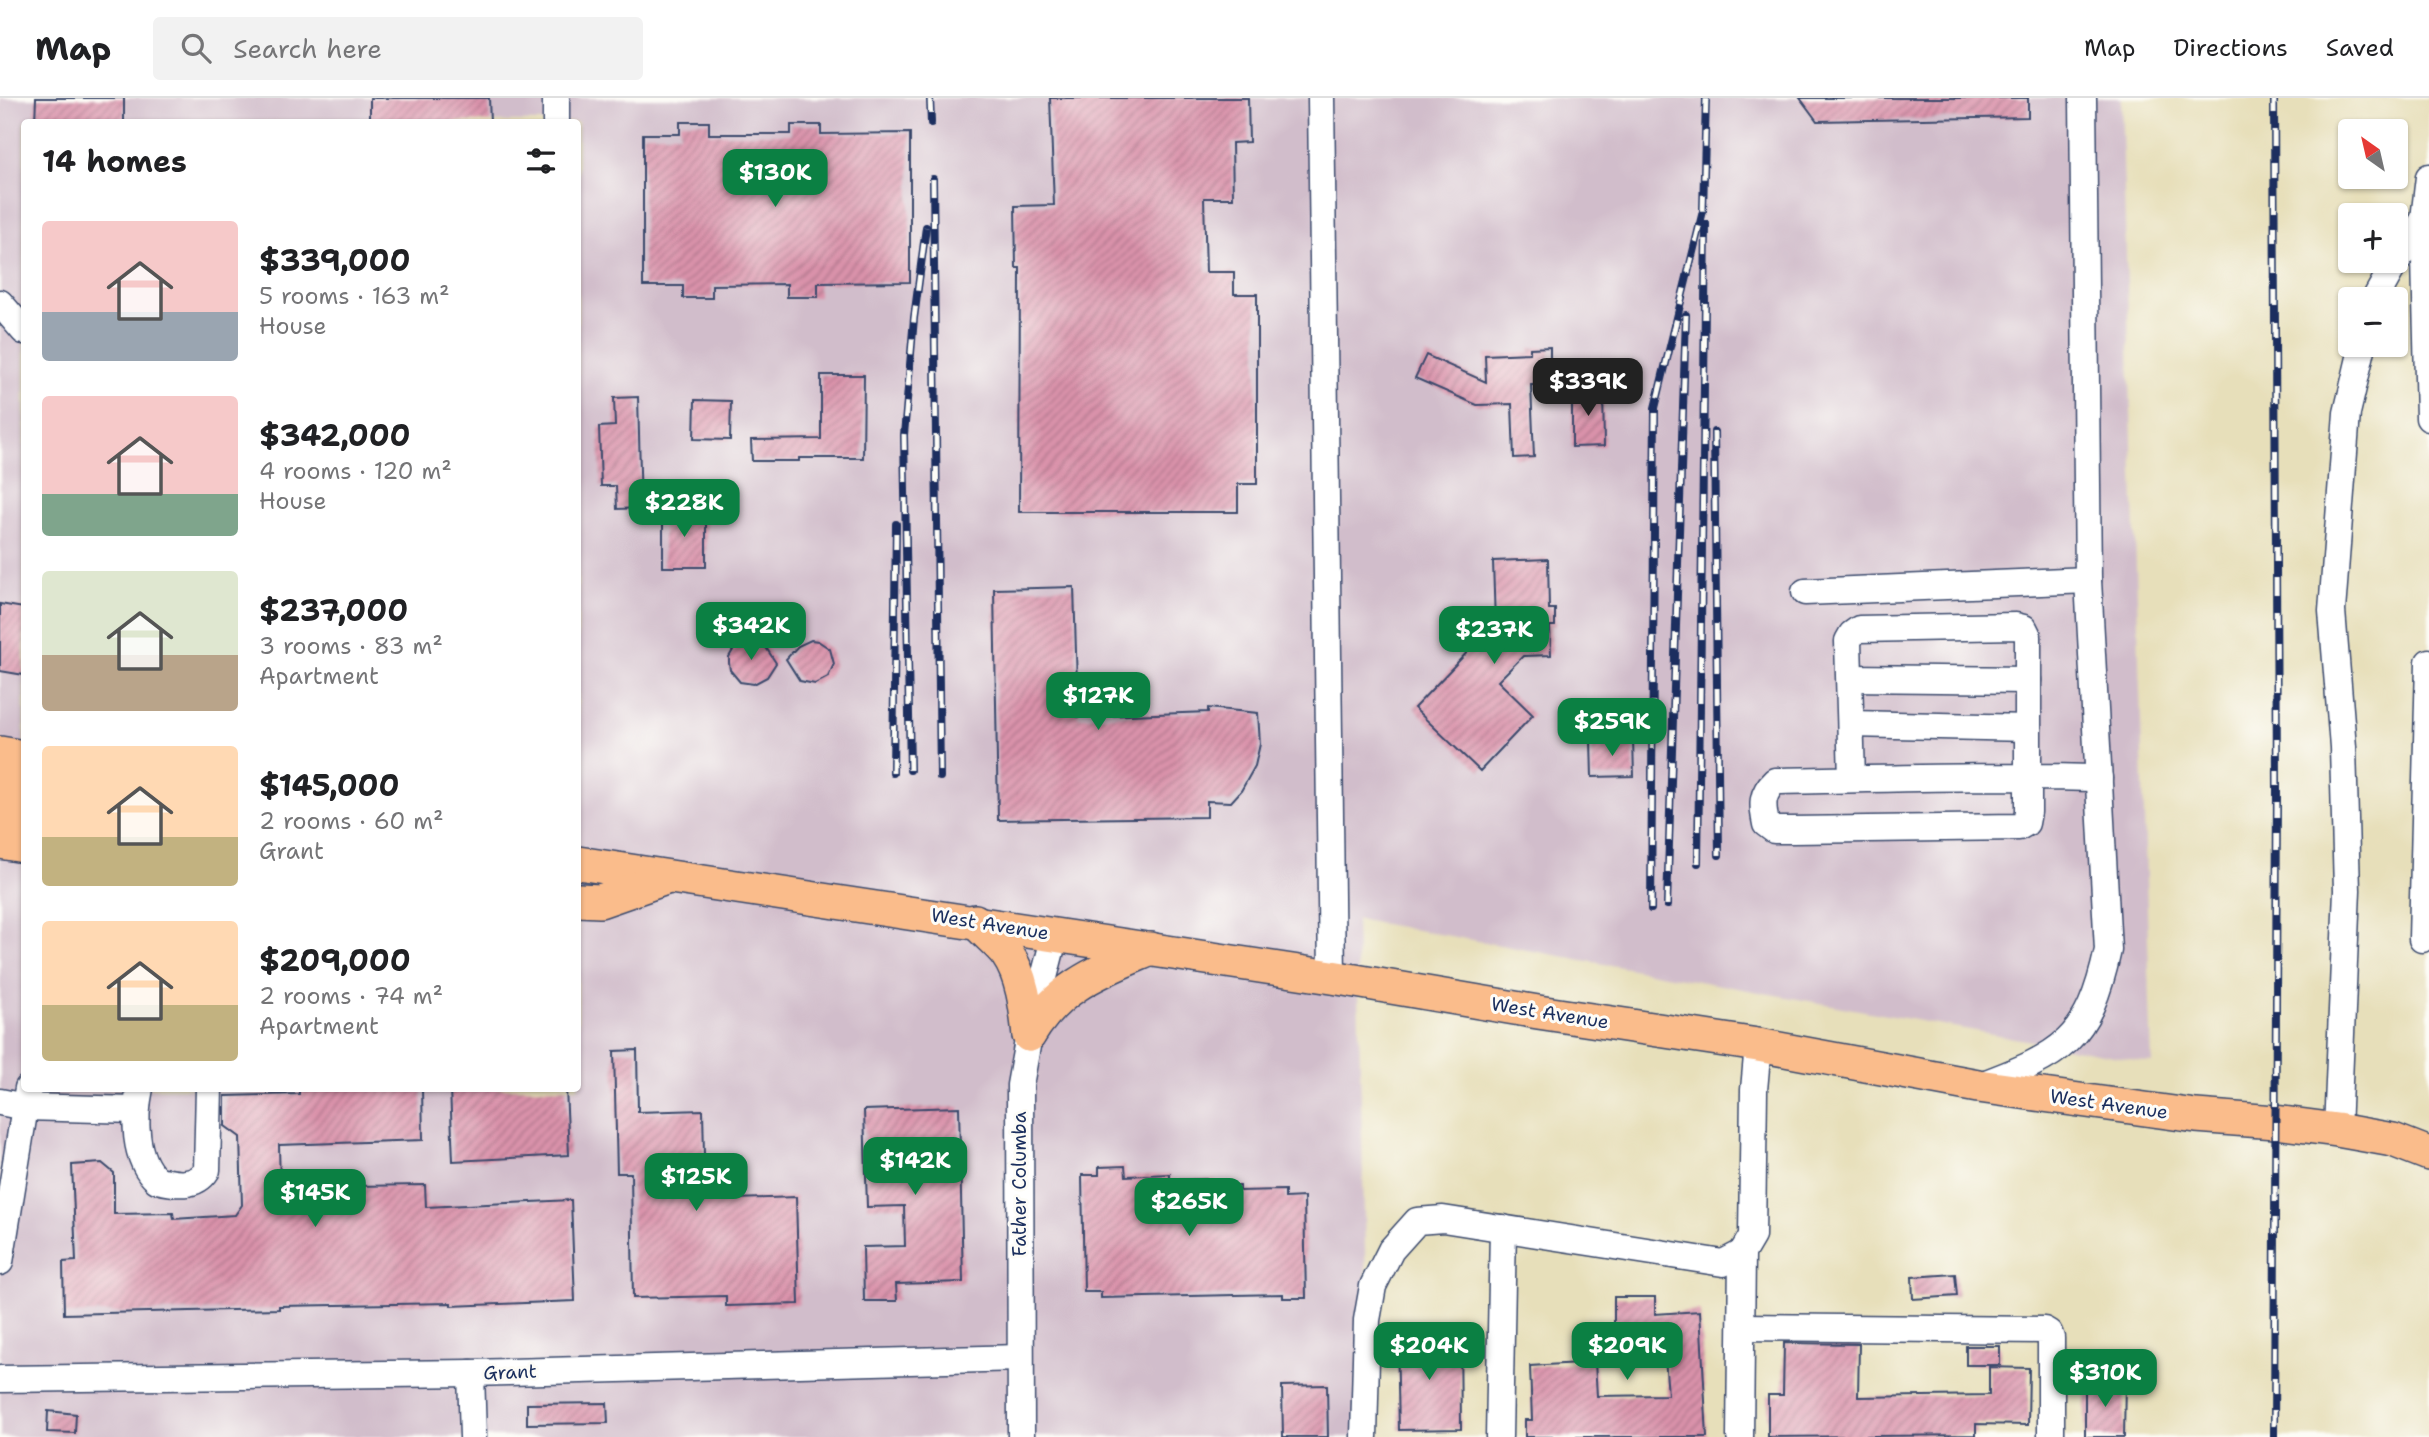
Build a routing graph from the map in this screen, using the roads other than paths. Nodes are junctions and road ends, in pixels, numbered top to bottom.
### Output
1 (556, 98) edge
2 (1321, 98) edge
3 (2083, 98) edge
4 (556, 119) edge
5 (2429, 177) edge
6 (2424, 219) junction
7 (2382, 287) edge
8 (0, 303) edge
9 (21, 328) edge
10 (2360, 357) edge
11 (2429, 418) edge
12 (2088, 580) junction
13 (1805, 592) dead end
14 (2429, 662) edge
15 (1850, 678) junction
16 (2028, 680) junction
17 (1851, 724) junction
18 (2028, 728) junction
19 (0, 753) edge
20 (21, 756) edge
21 (0, 775) edge
22 (2028, 776) junction
23 (21, 778) edge
24 (2099, 778) junction
25 (1852, 779) junction
26 (0, 809) edge
27 (21, 812) edge
28 (0, 842) edge
29 (21, 846) edge
30 (581, 863) edge
31 (669, 877) junction
32 (581, 900) edge
33 (975, 921) junction
34 (1055, 935) junction
35 (2422, 939) dead end
36 (1152, 949) junction
37 (1332, 977) junction
38 (1029, 1035) junction
39 (1758, 1045) junction
40 (1978, 1086) junction
41 (209, 1092) edge
42 (18, 1099) edge
43 (138, 1099) edge
44 (2337, 1130) junction
45 (2429, 1154) edge
46 (1503, 1228) junction
47 (1742, 1253) junction
48 (0, 1262) edge
49 (1743, 1327) junction
50 (1020, 1358) junction
51 (471, 1373) junction
52 (0, 1379) edge
53 (473, 1437) edge
54 (1021, 1437) edge
55 (1364, 1437) edge
56 (1499, 1437) edge
57 (1740, 1437) edge
58 (2051, 1437) edge

1 - 4 street
2 - 37 street
3 - 12 street
5 - 6 street
6 - 7 street
6 - 11 street
8 - 9 street
10 - 44 street
12 - 13 street
12 - 24 street
14 - 35 street
15 - 16 street
15 - 16 street
15 - 17 street
16 - 18 street
17 - 18 street
17 - 25 street
18 - 22 street
19 - 20 main road
21 - 23 highway
22 - 24 street
22 - 25 street
22 - 25 street
24 - 40 street
26 - 27 highway
28 - 29 main road
30 - 31 main road, West Avenue
31 - 32 main road, West Avenue
31 - 33 main road, West Avenue
33 - 34 main road, West Avenue
33 - 38 main road
34 - 36 main road, West Avenue
34 - 38 street, Father Columba
36 - 37 main road, West Avenue
36 - 38 main road
37 - 39 main road, West Avenue
38 - 50 street, Father Columba
39 - 40 main road, West Avenue
39 - 47 street
40 - 44 main road, West Avenue
41 - 43 street
42 - 43 street
42 - 48 street
44 - 45 main road, West Avenue
46 - 47 street
46 - 55 street
46 - 56 street
47 - 49 street
49 - 57 street
49 - 58 street
50 - 51 street, Grant
50 - 54 street, Father Columba
51 - 52 street, Grant
51 - 53 street

